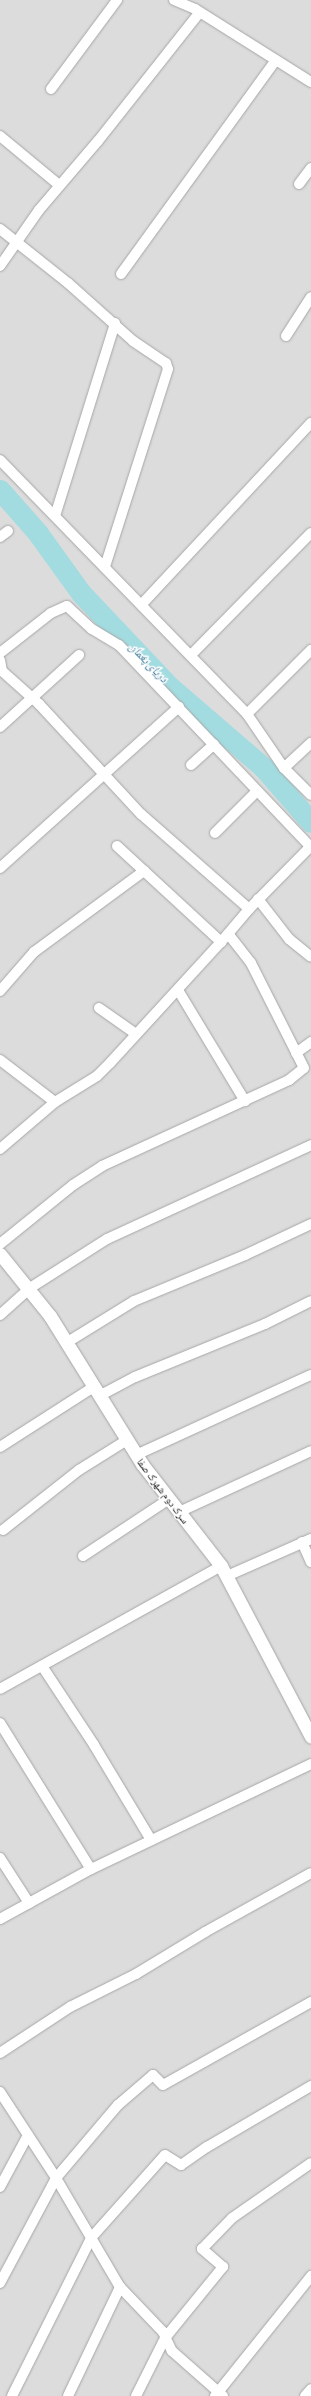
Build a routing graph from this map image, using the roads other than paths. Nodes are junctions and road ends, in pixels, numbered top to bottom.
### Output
1 (117, 0) edge
2 (180, 1) edge
3 (200, 12) junction
4 (276, 60) junction
5 (311, 82) edge
6 (51, 89) dead end
7 (1, 139) edge
8 (311, 168) edge
9 (299, 184) dead end
10 (59, 186) junction
11 (0, 229) edge
12 (17, 242) junction
13 (0, 266) edge
14 (121, 274) dead end
15 (311, 297) edge
16 (115, 323) junction
17 (286, 336) dead end
18 (311, 423) edge
19 (0, 460) edge
20 (55, 516) junction
21 (311, 533) edge
22 (105, 567) junction
23 (142, 604) junction
24 (311, 650) edge
25 (0, 653) edge
26 (79, 656) dead end
27 (191, 656) junction
28 (0, 660) edge
29 (32, 698) junction
30 (179, 707) junction
31 (247, 714) junction
32 (0, 727) edge
33 (311, 743) edge
34 (214, 744) junction
35 (191, 765) dead end
36 (284, 768) junction
37 (105, 776) junction
38 (257, 791) junction
39 (311, 795) edge
40 (215, 833) dead end
41 (117, 846) dead end
42 (310, 847) edge
43 (0, 868) edge
44 (144, 871) junction
45 (258, 899) junction
46 (249, 909) junction
47 (228, 934) junction
48 (221, 942) junction
49 (311, 957) edge
50 (0, 990) edge
51 (178, 990) junction
52 (99, 1008) dead end
53 (136, 1034) junction
54 (311, 1042) edge
55 (296, 1053) junction
56 (0, 1060) edge
57 (245, 1101) junction
58 (55, 1102) junction
59 (311, 1145) edge
60 (0, 1149) edge
61 (311, 1224) edge
62 (0, 1244) edge
63 (0, 1254) edge
64 (30, 1288) junction
65 (311, 1301) edge
66 (0, 1315) edge
67 (66, 1343) junction
68 (311, 1375) edge
69 (98, 1391) junction
70 (128, 1440) junction
71 (0, 1447) edge
72 (311, 1451) edge
73 (136, 1455) junction
74 (169, 1499) junction
75 (179, 1512) junction
76 (2, 1530) dead end
77 (307, 1541) edge
78 (83, 1556) dead end
79 (311, 1562) edge
80 (224, 1571) junction
81 (42, 1666) junction
82 (0, 1689) edge
83 (0, 1723) edge
84 (311, 1737) edge
85 (311, 1764) edge
86 (151, 1840) junction
87 (0, 1858) edge
88 (91, 1869) junction
89 (311, 1873) edge
90 (28, 1903) junction
91 (0, 1919) edge
92 (311, 2002) edge
93 (0, 2052) edge
94 (311, 2086) edge
95 (0, 2092) edge
96 (28, 2135) junction
97 (311, 2163) edge
98 (56, 2178) junction
99 (0, 2187) edge
100 (91, 2238) junction
101 (311, 2276) edge
102 (0, 2283) edge
103 (120, 2287) junction
104 (165, 2338) junction
105 (311, 2389) edge
106 (218, 2394) edge
107 (12, 2396) edge
108 (68, 2396) edge
109 (136, 2396) edge
110 (305, 2396) edge

1 - 6 street
2 - 3 street
3 - 4 street
3 - 10 street
4 - 5 street
4 - 14 street
7 - 10 street
8 - 9 street
10 - 12 street
11 - 12 street
12 - 13 street
12 - 16 street
15 - 17 street
16 - 20 street
16 - 22 street
18 - 23 street
19 - 20 street
20 - 22 street
21 - 27 street
22 - 23 street
23 - 27 street
24 - 31 street
25 - 30 street
26 - 29 street
27 - 31 street
28 - 29 street
29 - 32 street
29 - 37 street
30 - 34 street
30 - 37 street
31 - 36 street
33 - 36 street
34 - 35 street
34 - 38 street
36 - 39 street
37 - 43 street
37 - 46 street
38 - 40 street
38 - 42 street
41 - 44 street
42 - 45 street
44 - 48 street
44 - 50 street
45 - 46 street
45 - 49 street
46 - 47 street
47 - 48 street
47 - 55 street
48 - 51 street
51 - 53 street
51 - 57 street
52 - 53 street
53 - 58 street
54 - 55 street
55 - 57 street
56 - 58 street
57 - 62 street
58 - 60 street
59 - 64 street
61 - 67 street
63 - 64 street, سرک دوم شهرک صفا
64 - 66 street
64 - 67 street, سرک دوم شهرک صفا
65 - 69 street
67 - 69 street, سرک دوم شهرک صفا
68 - 73 street
69 - 70 street, سرک دوم شهرک صفا
69 - 71 street
70 - 73 street, سرک دوم شهرک صفا
70 - 76 street
72 - 75 street
73 - 74 street, سرک دوم شهرک صفا
74 - 75 street, سرک دوم شهرک صفا
74 - 78 street
75 - 80 street, سرک دوم شهرک صفا
77 - 79 street
77 - 80 street
80 - 81 street
80 - 84 street, سرک دوم شهرک صفا
81 - 82 street
81 - 86 street
83 - 88 street
85 - 86 street
86 - 88 street
87 - 90 street
88 - 90 street
89 - 93 street
90 - 91 street
92 - 98 street
94 - 100 street
95 - 96 street
96 - 98 street
96 - 99 street
97 - 104 street
98 - 100 street
98 - 102 street
100 - 103 street
100 - 107 street
101 - 106 street
103 - 104 street
103 - 108 street
104 - 106 street
104 - 109 street
105 - 110 street

